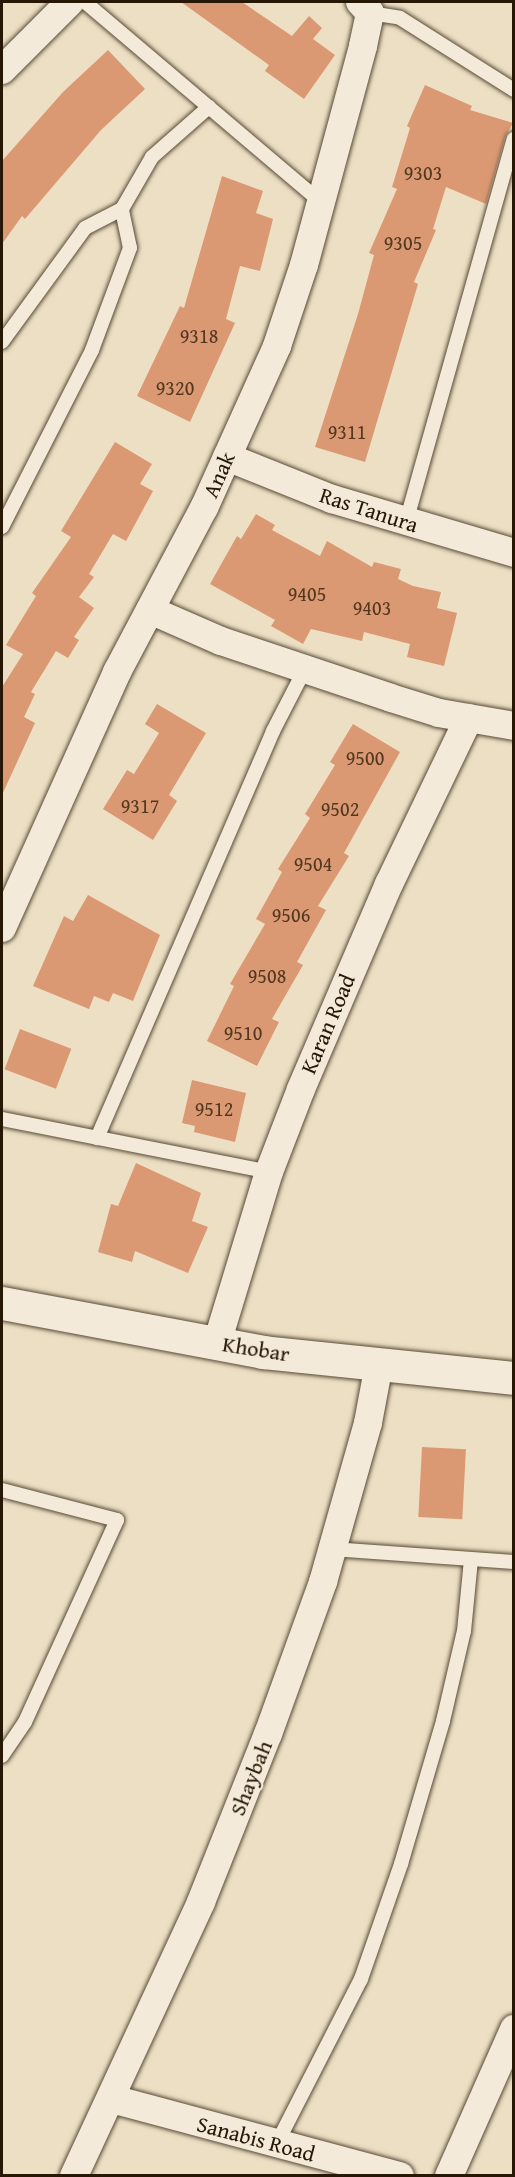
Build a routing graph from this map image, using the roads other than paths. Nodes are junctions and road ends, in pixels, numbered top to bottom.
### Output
1 (70, 2) edge
2 (85, 2) edge
3 (365, 7) edge
4 (2, 70) edge
5 (513, 90) edge
6 (209, 107) junction
7 (513, 140) edge
8 (320, 201) junction
9 (122, 209) junction
10 (2, 342) edge
11 (227, 458) junction
12 (406, 522) junction
13 (2, 527) edge
14 (513, 553) edge
15 (150, 610) junction
16 (305, 669) junction
17 (470, 718) junction
18 (513, 726) edge
19 (2, 928) edge
20 (2, 1119) edge
21 (97, 1138) junction
22 (269, 1172) junction
23 (2, 1303) edge
24 (217, 1343) junction
25 (379, 1364) junction
26 (513, 1378) edge
27 (2, 1490) edge
28 (332, 1548) junction
29 (471, 1559) junction
30 (513, 1562) edge
31 (2, 1756) edge
32 (513, 2030) edge
33 (112, 2099) junction
34 (276, 2145) junction
35 (74, 2175) edge
36 (400, 2175) edge
37 (449, 2175) edge

1 - 4 street
2 - 6 lane
3 - 5 lane
3 - 8 street, Anak
6 - 8 lane
6 - 9 lane
7 - 12 lane
8 - 11 street, Anak
9 - 10 lane
9 - 13 lane
11 - 12 street, Ras Tanura
11 - 15 street, Anak
12 - 14 street, Ras Tanura
15 - 16 street
15 - 19 street, Anak
16 - 17 street
16 - 21 lane
17 - 18 street
17 - 22 street, Karan Road
20 - 21 lane
21 - 22 lane
22 - 24 street, Karan Road
23 - 24 main road, Khobar
24 - 25 main road, Khobar
25 - 26 main road, Khobar
25 - 28 street, Shaybah
27 - 31 lane
28 - 29 lane
28 - 33 street, Shaybah
29 - 30 lane
29 - 34 lane
32 - 37 street
33 - 34 street, Sanabis Road
33 - 35 street, Shaybah
34 - 36 street, Sanabis Road

